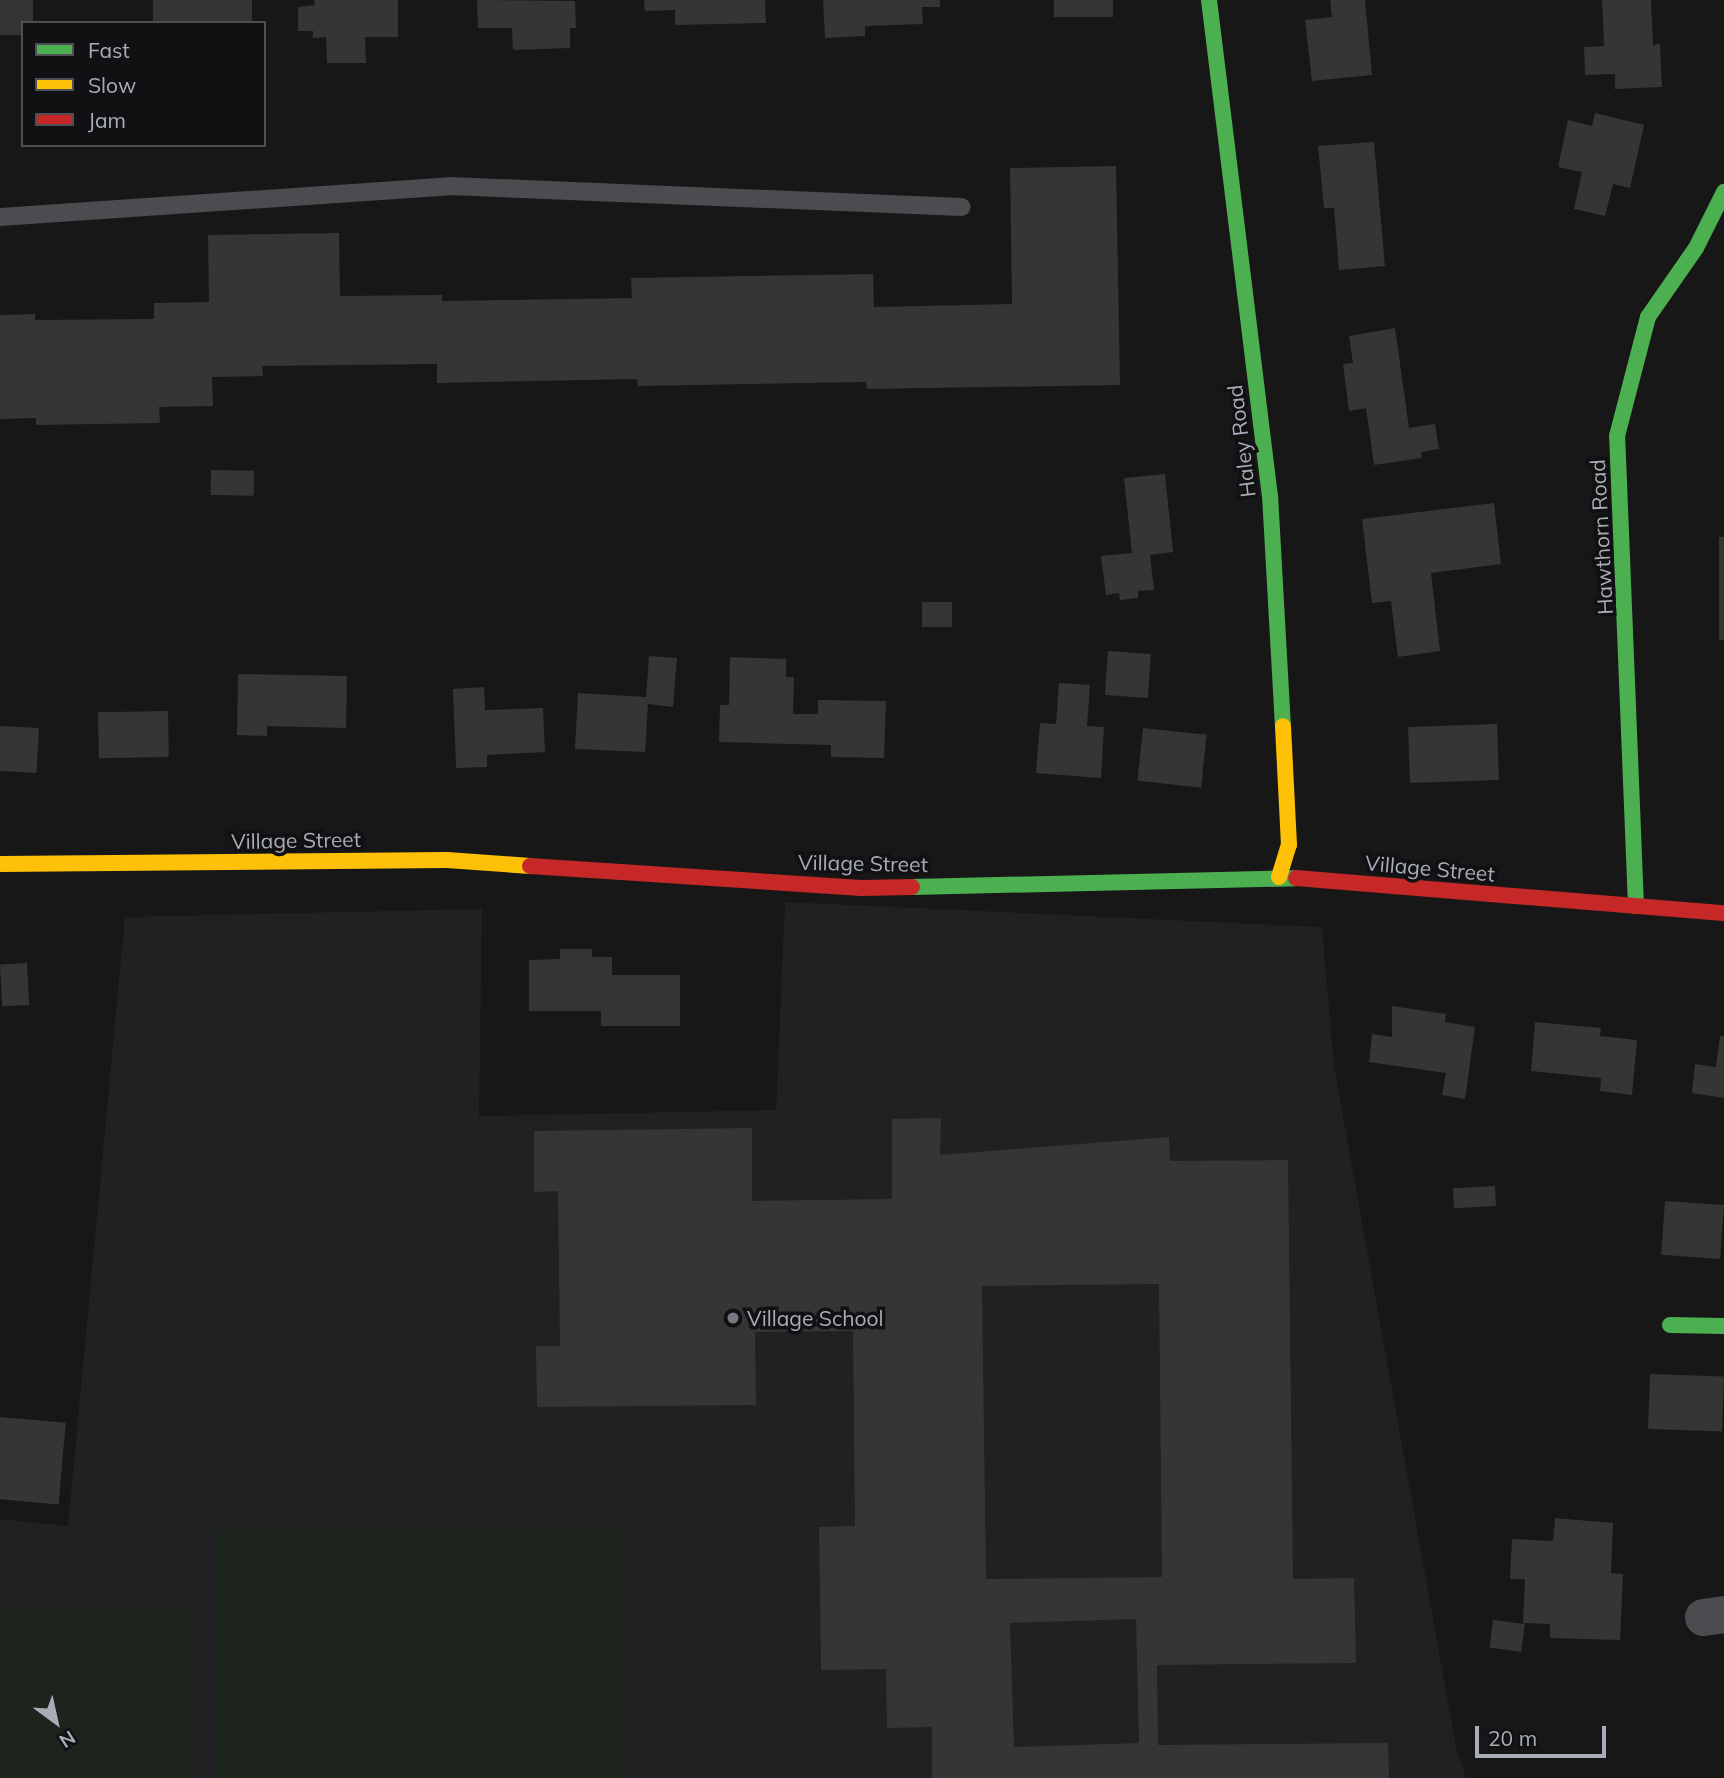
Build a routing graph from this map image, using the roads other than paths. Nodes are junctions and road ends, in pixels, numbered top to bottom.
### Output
1 (1209, 0) edge
2 (1724, 192) edge
3 (962, 207) dead end
4 (0, 217) edge
5 (0, 864) edge
6 (1279, 877) junction
7 (1636, 906) junction
8 (1724, 913) edge
9 (1670, 1325) dead end
10 (1724, 1326) edge

1 - 6 main road, Haley Road
2 - 7 main road, Hawthorn Road
3 - 4 lane
5 - 6 main road, Village Street
6 - 7 main road, Village Street
7 - 8 main road, Village Street
9 - 10 main road

